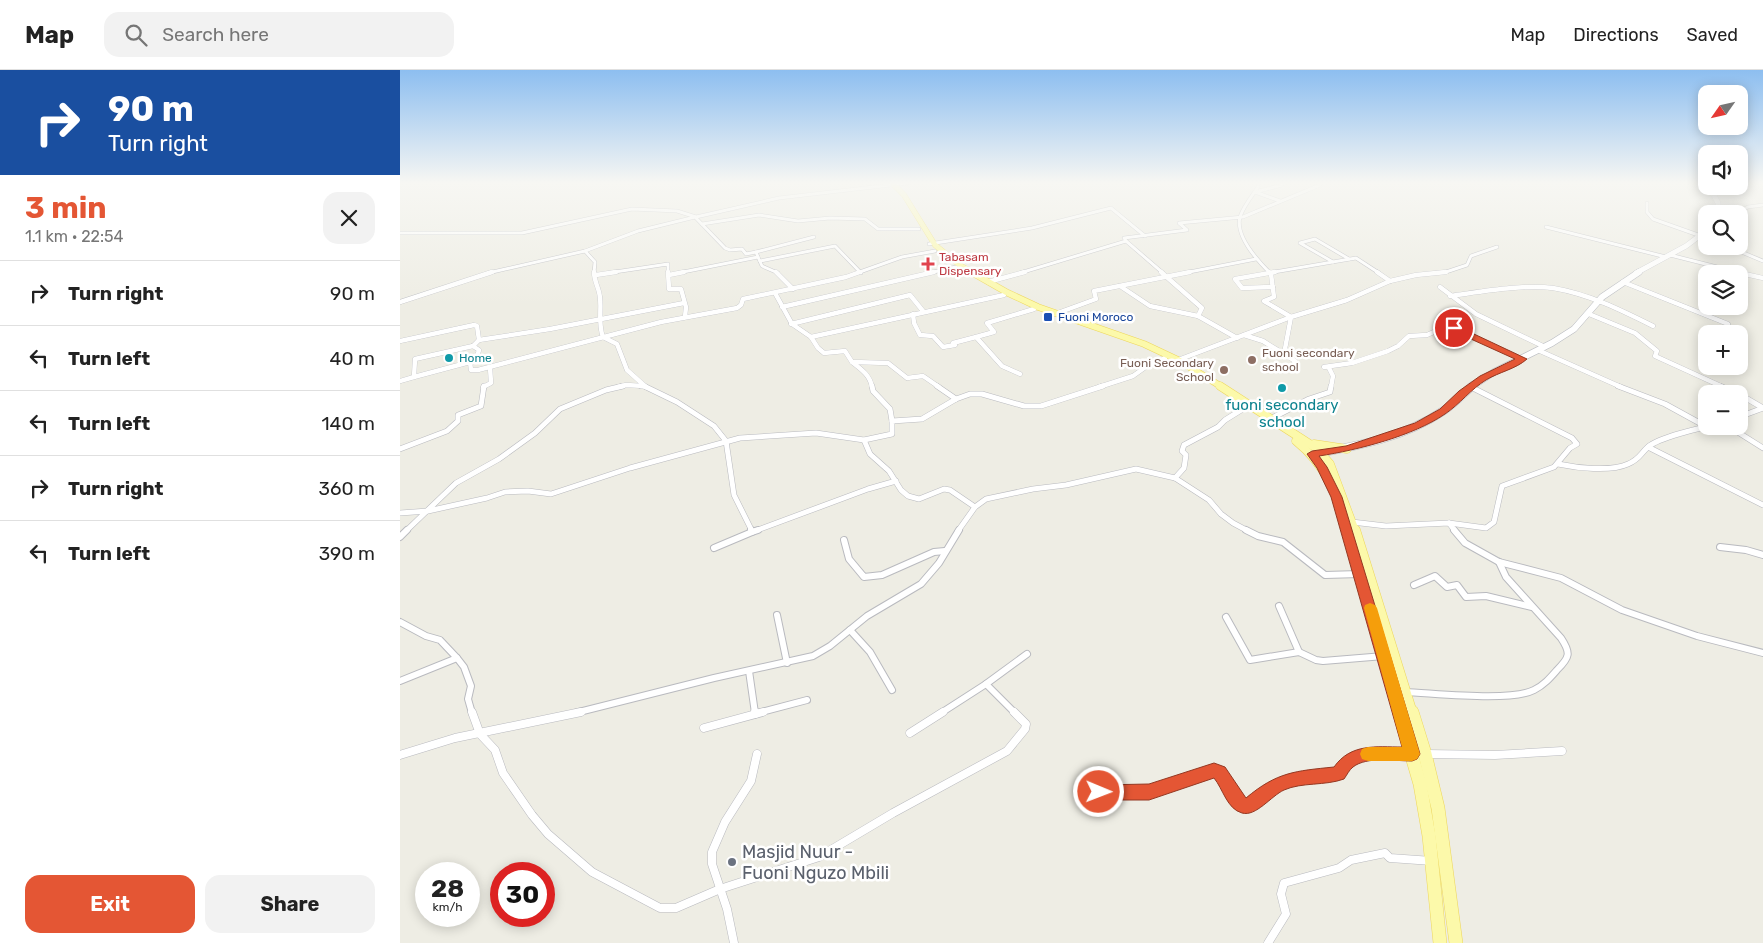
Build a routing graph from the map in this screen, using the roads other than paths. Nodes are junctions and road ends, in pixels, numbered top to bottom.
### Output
1 (564, 224) edge
2 (668, 224) edge
3 (702, 224) edge
4 (871, 224) edge
5 (916, 224) edge
6 (918, 224) edge
7 (1049, 224) edge
8 (1130, 224) edge
9 (1180, 224) edge
10 (1239, 224) edge
11 (1667, 224) edge
12 (1546, 227) dead end
13 (919, 229) junction
14 (400, 233) edge
15 (1698, 234) edge
16 (1145, 236) junction
17 (814, 237) dead end
18 (1698, 239) edge
19 (1126, 241) junction
20 (931, 243) junction
21 (1497, 247) dead end
22 (585, 251) junction
23 (935, 251) junction
24 (756, 252) junction
25 (1748, 255) edge
26 (1668, 256) junction
27 (759, 259) junction
28 (1256, 259) junction
29 (1349, 259) junction
30 (1763, 261) edge
31 (1333, 262) junction
32 (956, 267) junction
33 (861, 273) junction
34 (1271, 274) junction
35 (670, 275) junction
36 (596, 276) junction
37 (1165, 276) junction
38 (1763, 278) edge
39 (988, 282) junction
40 (1390, 282) junction
41 (1623, 282) junction
42 (1120, 286) junction
43 (1273, 287) junction
44 (1440, 287) dead end
45 (793, 289) junction
46 (774, 293) junction
47 (1004, 295) junction
48 (1450, 296) junction
49 (1599, 300) junction
50 (400, 302) edge
51 (684, 303) junction
52 (782, 307) junction
53 (1034, 309) junction
54 (923, 311) junction
55 (913, 314) junction
56 (1055, 314) junction
57 (1589, 314) junction
58 (1198, 316) junction
59 (1291, 317) junction
60 (685, 318) junction
61 (600, 319) junction
62 (791, 324) junction
63 (1728, 324) dead end
64 (1653, 326) dead end
65 (1244, 335) junction
66 (812, 337) junction
67 (976, 337) junction
68 (603, 338) junction
69 (1237, 338) junction
70 (479, 340) junction
71 (400, 341) edge
72 (473, 346) junction
73 (1542, 349) junction
74 (1284, 354) junction
75 (1165, 358) junction
76 (1522, 359) junction
77 (1178, 360) junction
78 (470, 362) junction
79 (852, 362) junction
80 (490, 367) junction
81 (1292, 369) dead end
82 (1020, 374) dead end
83 (414, 377) junction
84 (400, 381) edge
85 (1718, 385) edge
86 (644, 386) junction
87 (1471, 387) junction
88 (956, 399) junction
89 (1748, 400) edge
90 (1246, 407) junction
91 (1763, 408) edge
92 (1748, 414) edge
93 (1272, 418) junction
94 (892, 421) junction
95 (1698, 422) edge
96 (1698, 430) edge
97 (1742, 435) edge
98 (1302, 439) junction
99 (726, 440) junction
100 (864, 440) junction
101 (1648, 447) junction
102 (1763, 448) edge
103 (400, 449) edge
104 (1347, 449) junction
105 (1317, 453) junction
106 (1330, 464) junction
107 (1558, 464) junction
108 (1175, 478) junction
109 (896, 481) junction
110 (1763, 505) edge
111 (975, 507) junction
112 (428, 510) junction
113 (400, 513) edge
114 (1352, 522) junction
115 (1449, 523) junction
116 (752, 532) junction
117 (400, 536) edge
118 (844, 540) dead end
119 (1720, 547) dead end
120 (714, 548) dead end
121 (945, 551) junction
122 (1763, 556) edge
123 (1499, 562) junction
124 (1360, 574) junction
125 (1414, 585) dead end
126 (1279, 606) dead end
127 (1532, 607) junction
128 (777, 616) dead end
129 (1226, 617) dead end
130 (400, 622) edge
131 (850, 630) junction
132 (1300, 652) junction
133 (1763, 653) edge
134 (1027, 654) dead end
135 (1384, 656) junction
136 (457, 658) junction
137 (787, 663) junction
138 (749, 671) junction
139 (400, 681) edge
140 (986, 684) junction
141 (892, 690) dead end
142 (1405, 692) junction
143 (807, 700) dead end
144 (755, 714) junction
145 (704, 728) dead end
146 (910, 733) dead end
147 (480, 734) junction
148 (1562, 751) dead end
149 (757, 754) dead end
150 (1412, 754) junction
151 (1425, 754) junction
152 (400, 755) edge
153 (1099, 792) dead end
154 (1432, 862) junction
155 (720, 889) junction
156 (734, 943) edge
157 (1268, 943) edge
158 (1440, 943) edge
159 (1456, 943) edge

1 - 14 street
2 - 22 street
3 - 24 street
4 - 13 street
5 - 13 main road
6 - 20 main road
7 - 20 street
8 - 16 street
9 - 16 street
10 - 28 street
11 - 15 street
12 - 26 street
13 - 20 main road
16 - 19 street
17 - 24 street
18 - 26 street
19 - 37 street
19 - 39 street
20 - 23 main road
20 - 39 main road
21 - 40 street
22 - 36 street
22 - 50 street
23 - 32 main road
23 - 33 street
24 - 27 street
25 - 30 street
26 - 38 street
26 - 41 street
27 - 33 street
27 - 35 street
27 - 45 street
28 - 34 street
28 - 37 street
29 - 31 street
29 - 31 street
29 - 40 street
31 - 34 street
32 - 47 main road
32 - 52 street
33 - 45 street
34 - 43 street
34 - 43 street
35 - 36 street
35 - 51 street
36 - 61 street
37 - 42 street
37 - 58 street
39 - 56 main road
40 - 59 street
41 - 49 street
41 - 63 street
42 - 56 street
42 - 58 street
43 - 59 street
44 - 48 street
45 - 46 street
46 - 52 street
46 - 60 street
47 - 53 main road
47 - 54 street
48 - 49 street
48 - 73 street
49 - 57 street
49 - 64 street
51 - 60 street
51 - 61 street
52 - 62 street
53 - 67 street
53 - 75 main road
54 - 55 street
54 - 62 street
55 - 66 street
55 - 67 street
56 - 77 main road
57 - 73 street
57 - 85 street
58 - 69 street
59 - 65 street
59 - 74 street
60 - 68 street
61 - 68 street
61 - 70 street
62 - 66 street
65 - 69 street
65 - 74 street
66 - 79 street
67 - 82 street
68 - 80 street
68 - 86 street
69 - 77 street
70 - 71 street
70 - 72 street
72 - 78 street
72 - 83 street
73 - 76 street
73 - 95 street
74 - 81 street
75 - 88 street
75 - 90 main road
76 - 87 street
76 - 93 street
77 - 93 main road
78 - 80 street
78 - 83 street
79 - 88 street
79 - 94 street
80 - 103 street
83 - 84 street
86 - 99 street
86 - 112 street
87 - 104 street
87 - 107 street
88 - 94 street
89 - 91 street
90 - 105 main road
90 - 108 street
91 - 92 street
93 - 98 main road
94 - 100 street
96 - 101 street
97 - 102 street
98 - 104 main road
98 - 105 main road
99 - 100 street
99 - 112 street
99 - 116 street
100 - 109 street
101 - 107 street
101 - 110 street
104 - 105 street
104 - 106 main road
105 - 106 main road
105 - 124 main road
106 - 114 main road
107 - 115 street
108 - 111 street
108 - 124 street
109 - 111 street
109 - 116 street
111 - 121 street
112 - 113 street
112 - 117 street
114 - 115 street
114 - 142 main road
115 - 123 street
116 - 120 street
118 - 121 street
119 - 122 street
121 - 131 street
123 - 127 street
123 - 133 street
124 - 135 main road
125 - 127 street
126 - 132 street
127 - 142 street
128 - 137 street
129 - 132 street
130 - 136 street
131 - 137 street
131 - 141 street
132 - 135 street
134 - 140 street
135 - 150 main road
136 - 139 street
136 - 147 street
137 - 138 street
138 - 144 street
138 - 147 street
140 - 146 street
140 - 155 street
142 - 151 main road
143 - 144 street
144 - 145 street
147 - 152 street
147 - 155 street
148 - 151 street
149 - 155 street
150 - 151 street
150 - 153 street
150 - 154 main road
151 - 159 main road
154 - 157 street
154 - 158 main road
155 - 156 street

